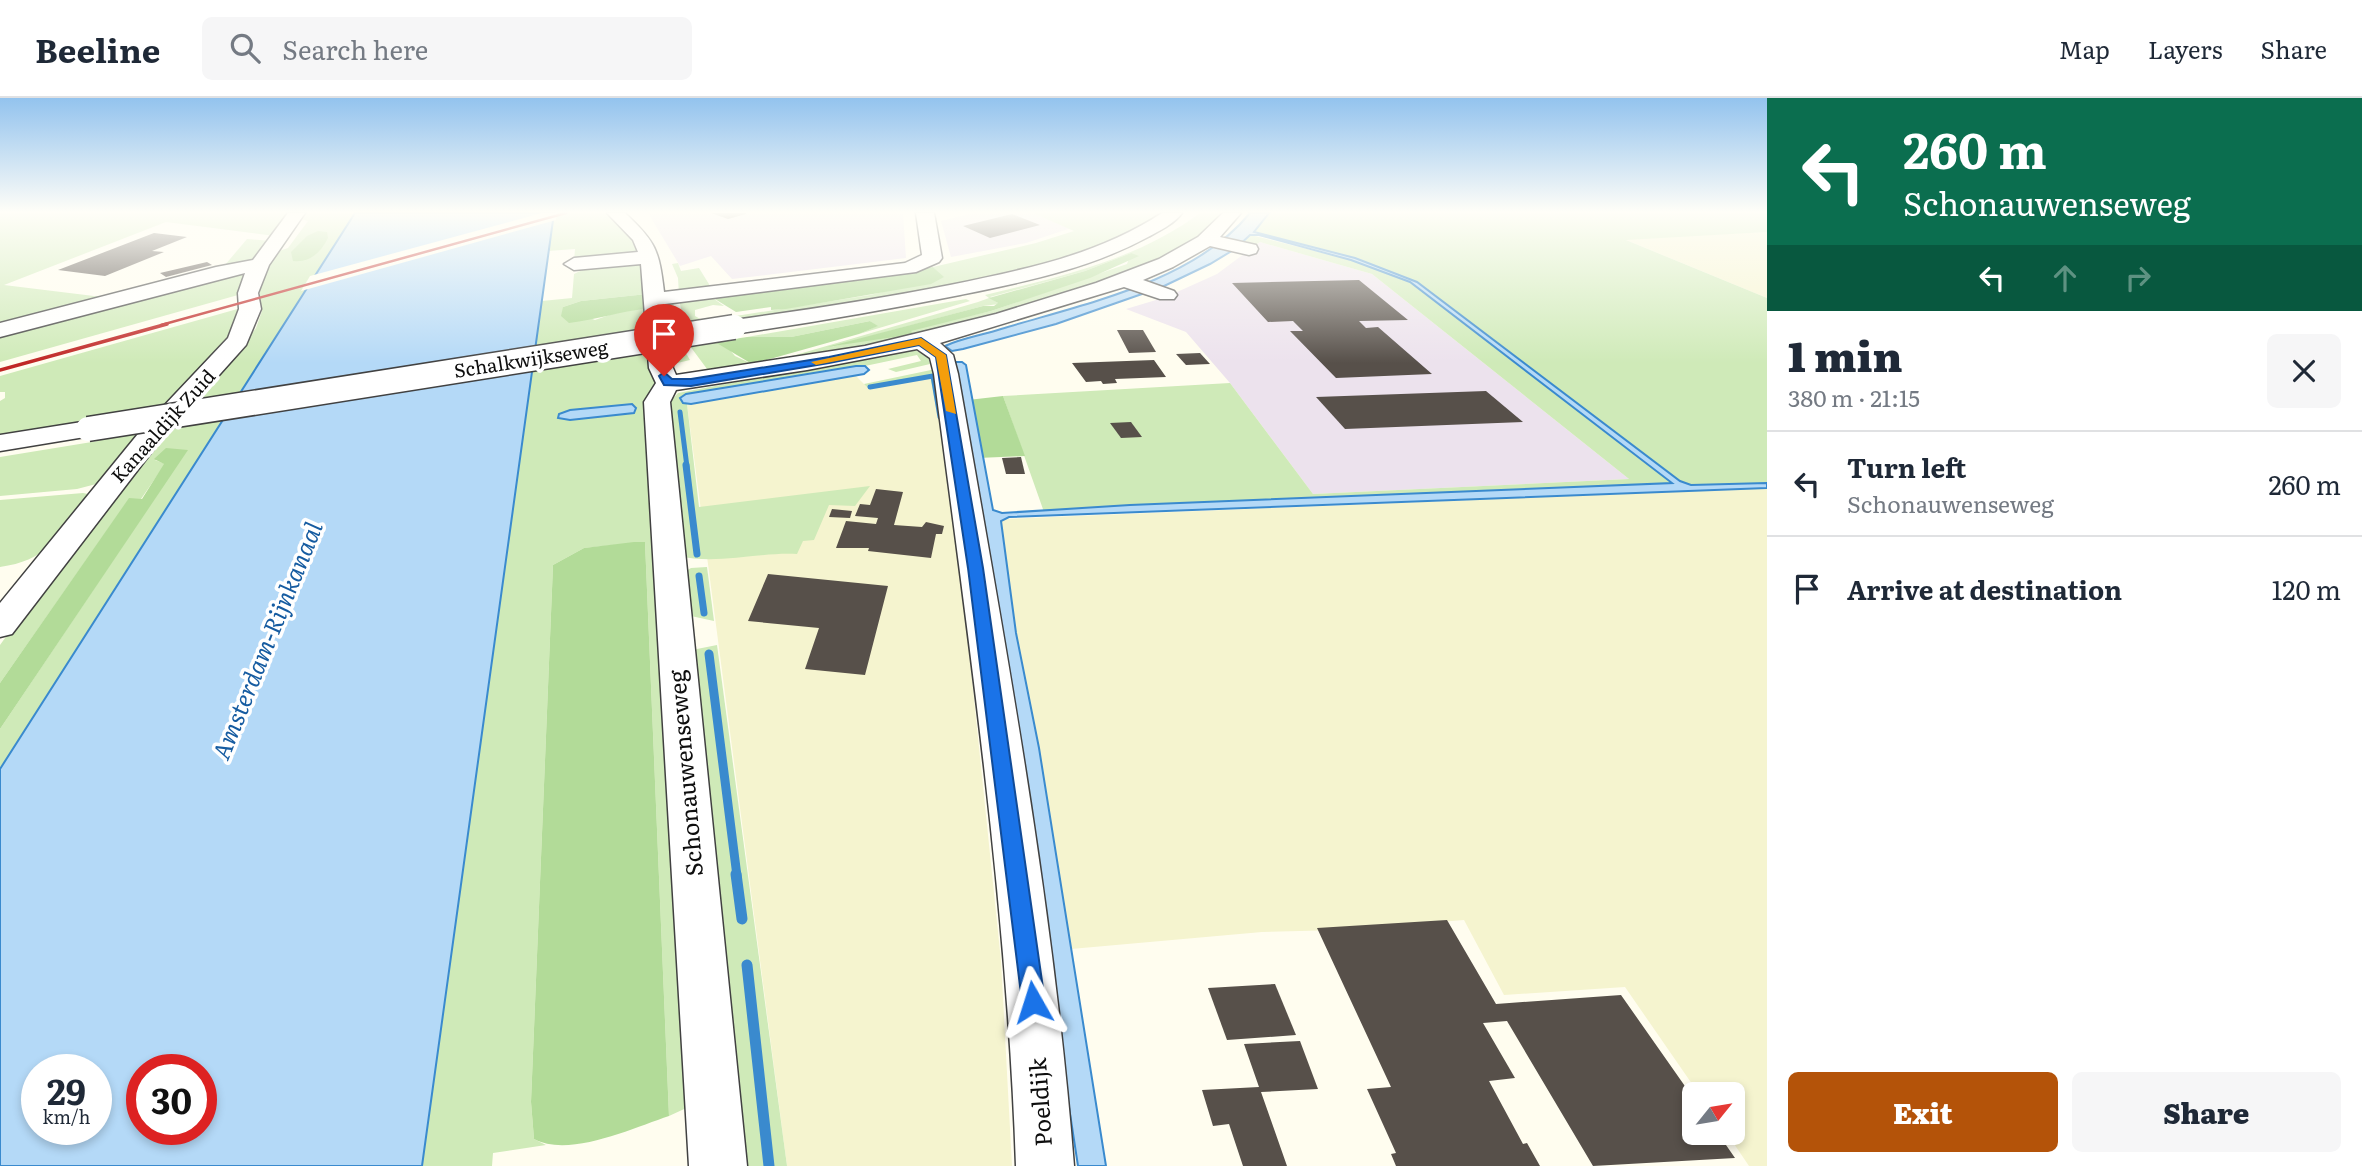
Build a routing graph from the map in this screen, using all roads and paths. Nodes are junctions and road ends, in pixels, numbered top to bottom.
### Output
1 (587, 263) edge
2 (651, 263) edge
3 (921, 263) edge
4 (1067, 263) edge
5 (1181, 263) edge
6 (574, 264) dead end
7 (259, 265) joint
8 (656, 299) junction
9 (0, 330) edge
10 (921, 341) junction
11 (668, 383) junction
12 (0, 443) edge
13 (0, 626) edge
14 (718, 1166) edge
15 (1045, 1166) edge

1 - 6 street
2 - 8 street
3 - 8 street
4 - 12 street, Schalkwijkseweg, bridge
5 - 10 street
7 - 9 street
7 - 13 street, Kanaaldijk Zuid
8 - 11 street
10 - 11 street
10 - 15 street, Poeldijk
11 - 14 street, Schonauwenseweg

